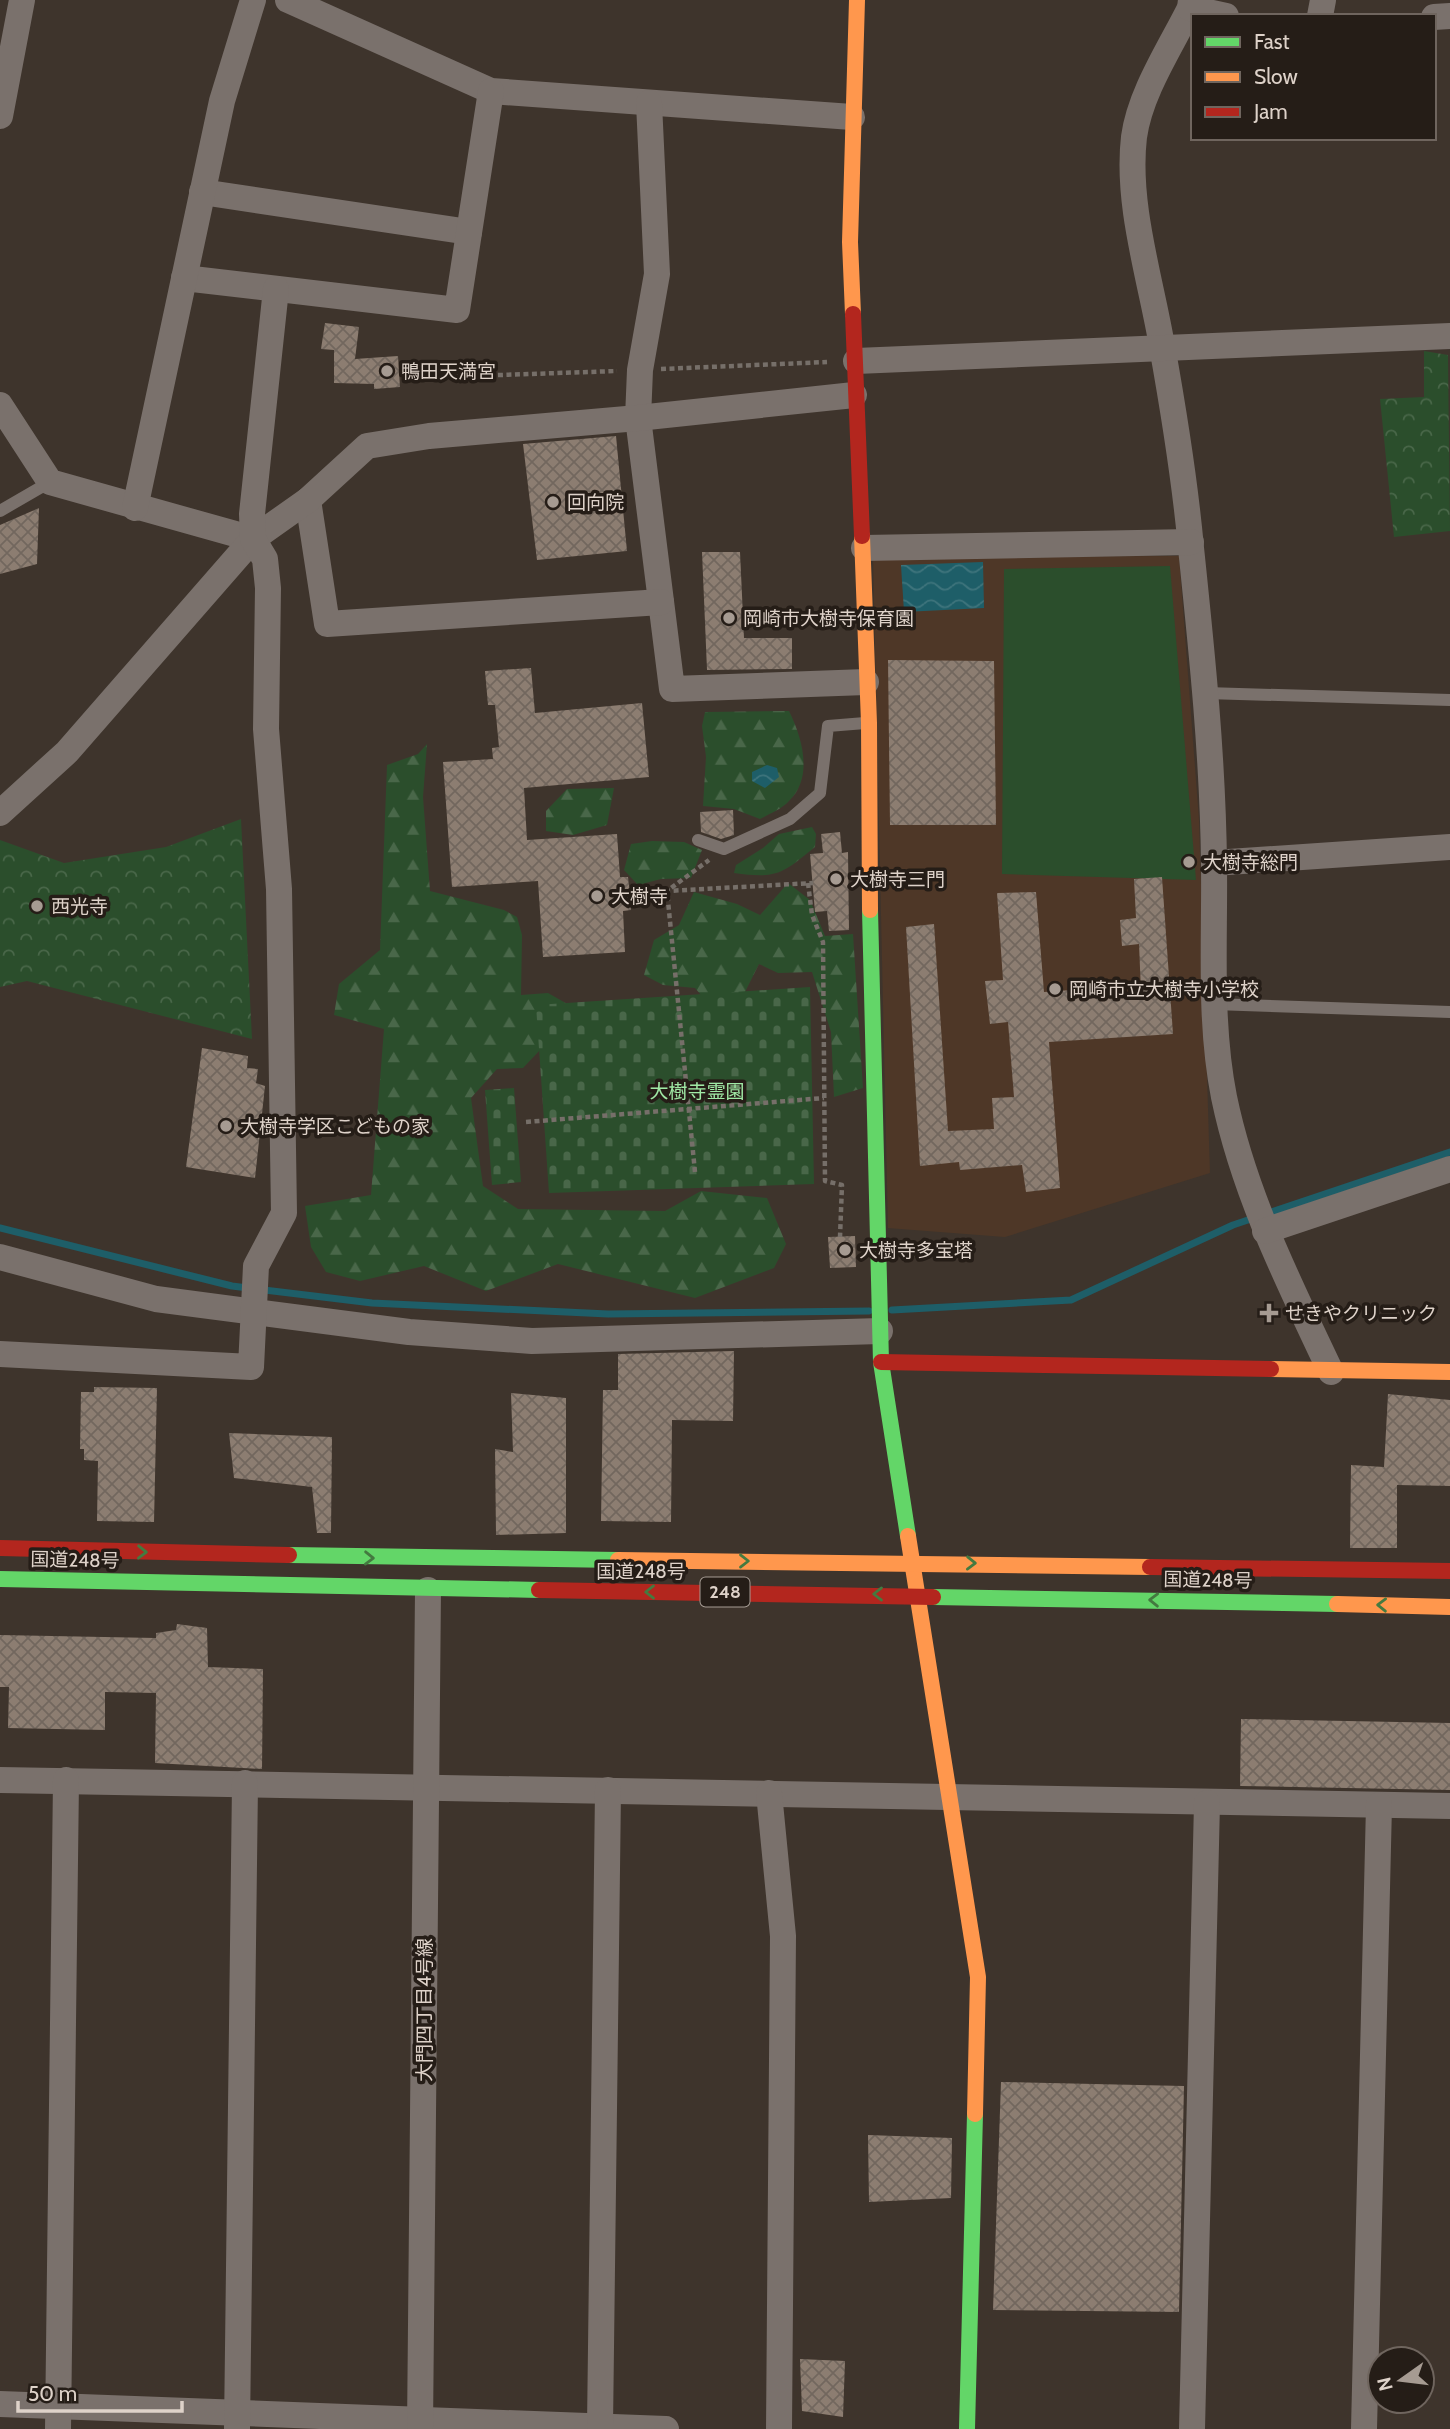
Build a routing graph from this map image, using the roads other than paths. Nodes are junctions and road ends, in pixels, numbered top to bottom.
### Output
1 (22, 0) edge
2 (253, 0) edge
3 (288, 0) edge
4 (857, 0) edge
5 (1190, 4) edge
6 (1220, 14) edge
7 (491, 90) junction
8 (1, 103) edge
9 (649, 103) junction
10 (852, 117) junction
11 (202, 192) junction
12 (469, 232) junction
13 (184, 278) junction
14 (276, 289) junction
15 (1450, 336) edge
16 (1162, 346) junction
17 (856, 361) junction
18 (854, 395) junction
19 (0, 405) edge
20 (638, 418) junction
21 (50, 482) junction
22 (308, 500) junction
23 (135, 509) junction
24 (0, 511) edge
25 (253, 539) junction
26 (1191, 542) junction
27 (864, 548) junction
28 (661, 602) junction
29 (866, 682) junction
30 (1206, 694) junction
31 (1450, 700) edge
32 (869, 723) junction
33 (0, 813) edge
34 (698, 840) dead end
35 (1450, 846) edge
36 (1214, 863) junction
37 (1214, 1004) junction
38 (1450, 1012) edge
39 (1450, 1170) edge
40 (1265, 1231) junction
41 (0, 1257) edge
42 (252, 1314) junction
43 (880, 1331) junction
44 (0, 1354) edge
45 (881, 1362) junction
46 (1331, 1372) junction
47 (1450, 1372) edge
48 (0, 1548) edge
49 (915, 1562) junction
50 (1450, 1571) edge
51 (0, 1580) edge
52 (428, 1590) junction
53 (918, 1594) junction
54 (1450, 1607) edge
55 (0, 1780) edge
56 (66, 1780) junction
57 (245, 1783) junction
58 (426, 1787) junction
59 (608, 1790) junction
60 (769, 1793) junction
61 (950, 1797) junction
62 (1206, 1803) junction
63 (1379, 1805) junction
64 (1450, 1806) edge
65 (0, 2404) edge
66 (58, 2418) edge
67 (237, 2421) edge
68 (420, 2425) edge
69 (600, 2427) junction
70 (666, 2429) edge
71 (779, 2429) edge
72 (967, 2429) edge
73 (1192, 2429) edge
74 (1364, 2429) edge

1 - 8 street
2 - 11 street
3 - 7 street
4 - 10 main road
5 - 6 street
5 - 16 street
7 - 9 street
7 - 12 street
9 - 10 street
9 - 20 street
10 - 17 main road
11 - 12 street
11 - 13 street
12 - 14 street
13 - 14 street
13 - 23 street
14 - 25 street
15 - 16 street
16 - 17 street
16 - 26 street
17 - 18 main road
18 - 20 street
18 - 27 main road
19 - 21 street
20 - 22 street
20 - 28 street
21 - 23 street
21 - 24 lane
22 - 25 street
22 - 28 street
23 - 25 street
25 - 33 street
25 - 42 street
26 - 27 street
26 - 30 street
27 - 29 main road
28 - 29 street
29 - 32 main road
30 - 31 lane
30 - 36 street
32 - 34 lane
32 - 43 main road
35 - 36 street
36 - 37 street
37 - 38 lane
37 - 40 street
39 - 40 street
40 - 46 street
41 - 42 street
42 - 43 street
42 - 44 street
43 - 45 main road
45 - 46 main road
45 - 49 main road
46 - 47 main road
48 -> 49 main road, 国道248号 / 248
49 -> 50 main road, 国道248号 / 248
49 - 53 main road
51 - 52 main road, 国道248号 / 248
53 -> 52 main road, 国道248号 / 248
52 - 58 street, 大門四丁目4号線
54 -> 53 main road, 国道248号 / 248
53 - 61 main road
55 - 56 street
56 - 57 street
56 - 66 street
57 - 58 street
57 - 67 street
58 - 59 street
58 - 68 street, 大門四丁目4号線
59 - 60 street
59 - 69 street
60 - 61 street
60 - 71 street
61 - 62 street
61 - 72 main road
62 - 63 street
62 - 73 street
63 - 64 street
63 - 74 street
65 - 66 street
66 - 67 street
67 - 68 street
68 - 69 street
69 - 70 street

